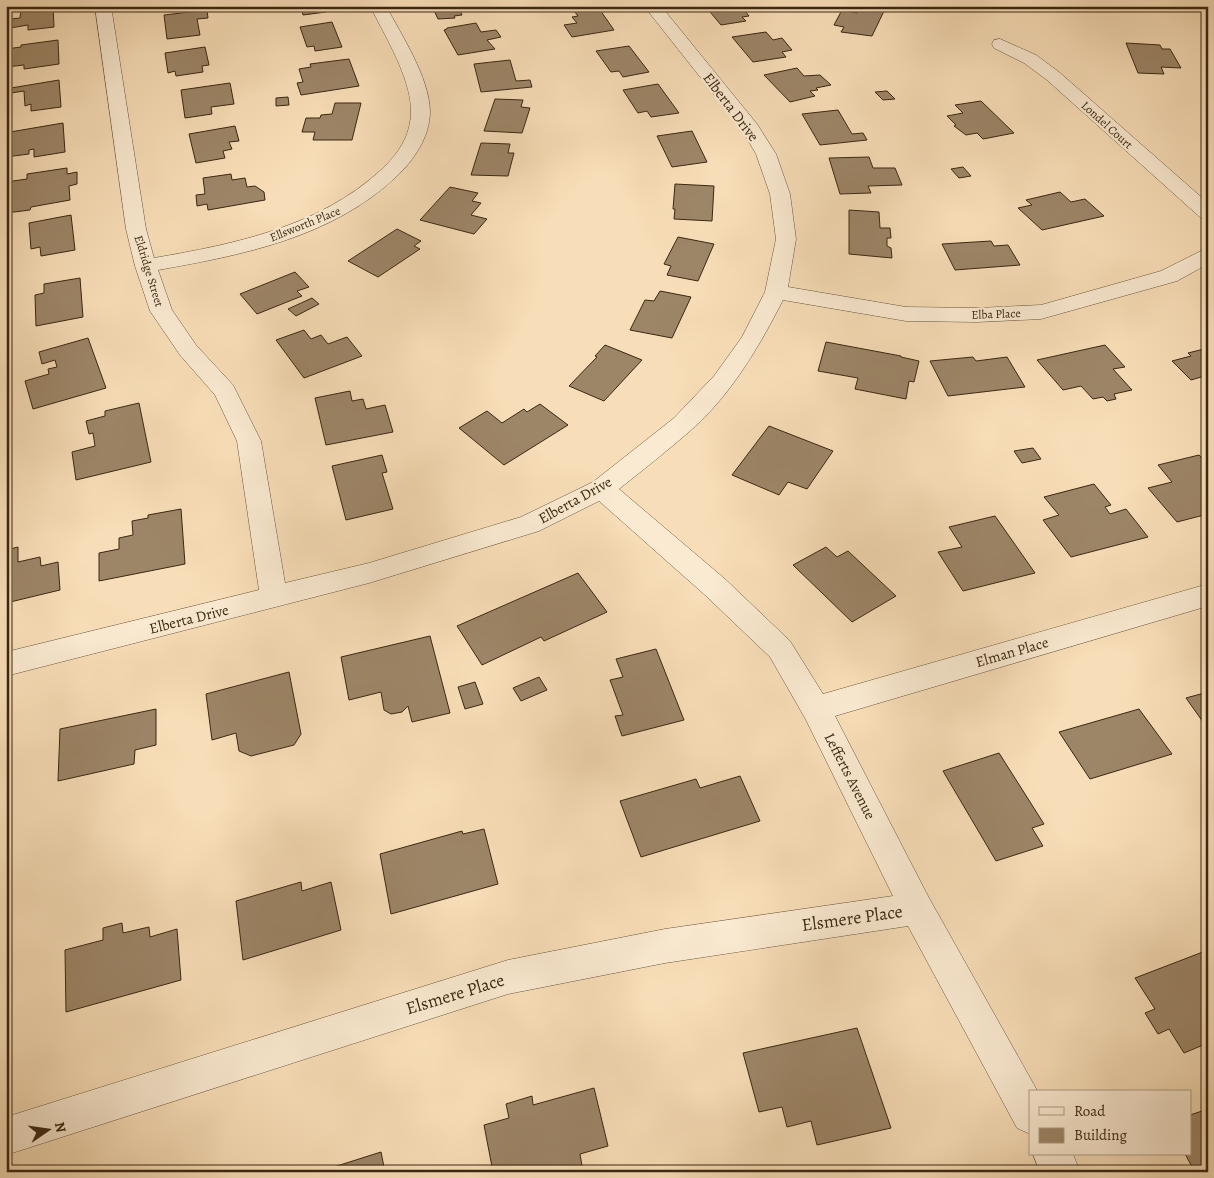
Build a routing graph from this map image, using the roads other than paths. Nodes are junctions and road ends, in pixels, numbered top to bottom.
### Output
1 (103, 6) edge
2 (378, 6) edge
3 (652, 6) edge
4 (1000, 44) dead end
5 (1208, 214) edge
6 (1208, 256) edge
7 (146, 266) junction
8 (776, 292) junction
9 (602, 488) junction
10 (1208, 595) edge
11 (274, 598) junction
12 (6, 664) edge
13 (816, 709) junction
14 (917, 909) junction
15 (1029, 1113) edge
16 (6, 1136) edge
17 (1053, 1156) edge
18 (1061, 1172) edge

1 - 7 street, Eldridge Street
2 - 7 street, Ellsworth Place
3 - 8 street, Elberta Drive
4 - 5 street, Londel Court
6 - 8 street, Elba Place
7 - 11 street, Eldridge Street
8 - 9 street, Elberta Drive
9 - 11 street, Elberta Drive
9 - 13 street, Lefferts Avenue
10 - 13 street, Elman Place
11 - 12 street, Elberta Drive
13 - 14 street, Lefferts Avenue
14 - 15 street, Lefferts Avenue
14 - 16 street, Elsmere Place
17 - 18 street

